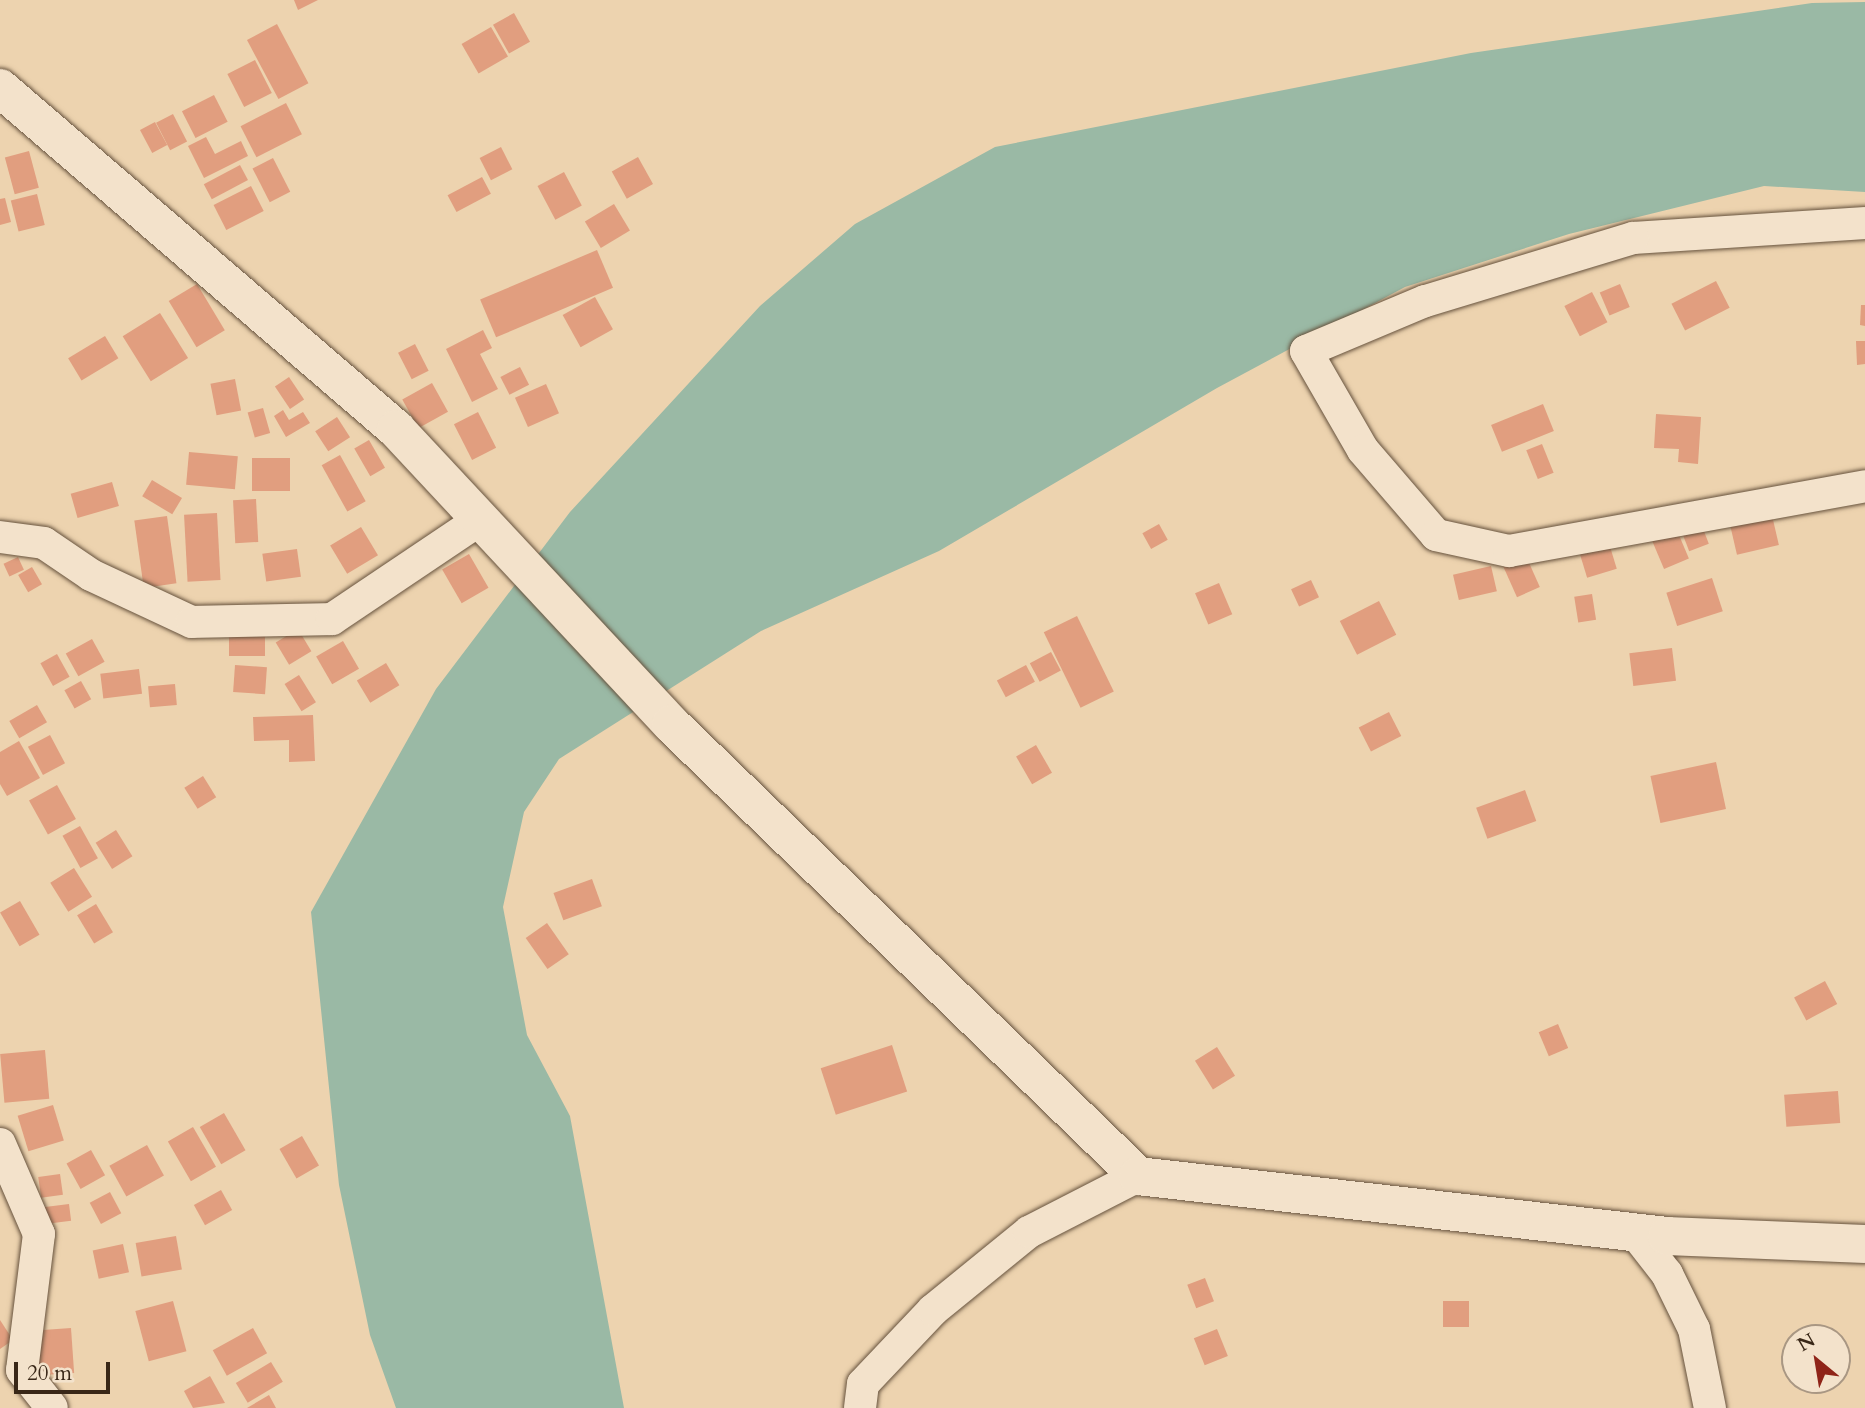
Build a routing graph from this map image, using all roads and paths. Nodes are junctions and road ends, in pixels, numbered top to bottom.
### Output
1 (0, 88) edge
2 (1865, 223) edge
3 (1865, 486) edge
4 (482, 526) junction
5 (0, 537) edge
6 (0, 1144) edge
7 (1138, 1176) junction
8 (1635, 1233) junction
9 (1865, 1244) edge
10 (52, 1408) edge
11 (860, 1408) edge
12 (1710, 1408) edge

1 - 4 street
2 - 3 street
4 - 5 street
4 - 7 street
6 - 10 street
7 - 8 street
7 - 11 street
8 - 9 street
8 - 12 street

